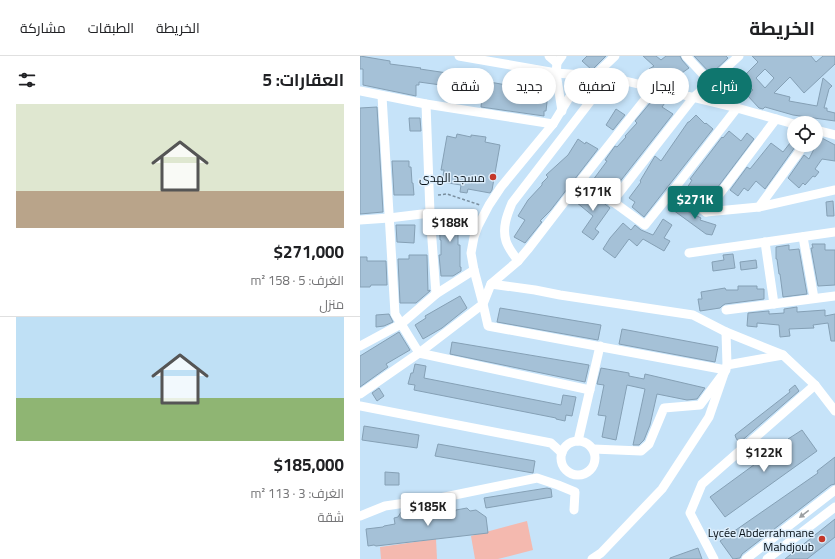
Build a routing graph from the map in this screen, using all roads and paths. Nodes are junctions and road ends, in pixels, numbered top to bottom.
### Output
1 (458, 56) edge
2 (549, 56) edge
3 (615, 56) edge
4 (686, 56) edge
5 (738, 56) edge
6 (560, 59) edge
7 (532, 68) edge
8 (602, 68) edge
9 (697, 68) edge
10 (726, 68) edge
11 (556, 72) junction
12 (564, 73) edge
13 (360, 91) edge
14 (697, 95) edge
15 (382, 96) junction
16 (689, 97) edge
17 (693, 98) junction
18 (426, 104) junction
19 (566, 104) edge
20 (588, 104) edge
21 (641, 104) edge
22 (737, 108) junction
23 (562, 111) junction
24 (776, 119) junction
25 (787, 122) edge
26 (553, 124) junction
27 (823, 132) edge
28 (835, 135) edge
29 (799, 152) edge
30 (582, 179) junction
31 (674, 189) junction
32 (835, 190) edge
33 (430, 195) junction
34 (612, 202) junction
35 (488, 207) junction
36 (758, 207) junction
37 (706, 212) junction
38 (430, 213) junction
39 (389, 218) junction
40 (360, 220) edge
41 (835, 232) edge
42 (803, 237) junction
43 (765, 242) junction
44 (689, 253) dead end
45 (518, 261) junction
46 (474, 270) junction
47 (491, 284) junction
48 (436, 294) junction
49 (835, 296) edge
50 (814, 298) junction
51 (483, 304) junction
52 (774, 304) junction
53 (726, 310) dead end
54 (401, 324) junction
55 (726, 332) junction
56 (360, 346) edge
57 (600, 346) junction
58 (419, 353) junction
59 (783, 356) junction
60 (727, 368) junction
61 (815, 385) junction
62 (590, 390) junction
63 (360, 394) edge
64 (360, 406) edge
65 (835, 410) edge
66 (578, 441) junction
67 (593, 449) junction
68 (562, 453) junction
69 (572, 473) junction
70 (558, 485) junction
71 (835, 490) edge
72 (835, 507) edge
73 (574, 510) dead end
74 (360, 516) edge
75 (592, 559) edge
76 (714, 559) edge
77 (746, 559) edge
78 (767, 559) edge

1 - 7 street
2 - 6 street
3 - 8 street
4 - 9 street
5 - 10 street
6 - 11 street
11 - 12 street
11 - 23 street
13 - 15 street
14 - 17 street
15 - 18 street
15 - 39 street
16 - 17 street
17 - 22 street
17 - 34 street
18 - 26 street
18 - 33 street
19 - 23 street
20 - 45 street
21 - 30 street
22 - 24 street
22 - 31 street
23 - 26 street
24 - 25 street
24 - 37 street
26 - 35 street
27 - 28 street
29 - 36 street
30 - 34 street
30 - 45 street
31 - 34 street
31 - 37 street
32 - 36 street
33 - 35 path
33 - 38 street
35 - 46 street
36 - 37 street
38 - 39 street
38 - 48 street
39 - 40 street
39 - 54 street
41 - 42 street
42 - 43 street
42 - 50 street
43 - 44 street
43 - 52 street
45 - 47 street
46 - 48 street
46 - 51 street
47 - 51 street
47 - 55 street
48 - 54 street
49 - 50 street
50 - 52 street
51 - 57 street
51 - 58 street
52 - 53 street
54 - 56 street
54 - 58 street
55 - 59 street
55 - 60 street
57 - 60 street
57 - 62 street
58 - 62 street
58 - 63 street
59 - 60 street
59 - 61 street
60 - 67 street
60 - 75 street
61 - 65 street
61 - 76 street
62 - 66 street
64 - 68 street
66 - 67 street
66 - 68 street
67 - 69 street
68 - 69 street
69 - 70 street
70 - 73 street
70 - 74 street
71 -> 77 street
72 - 78 street

